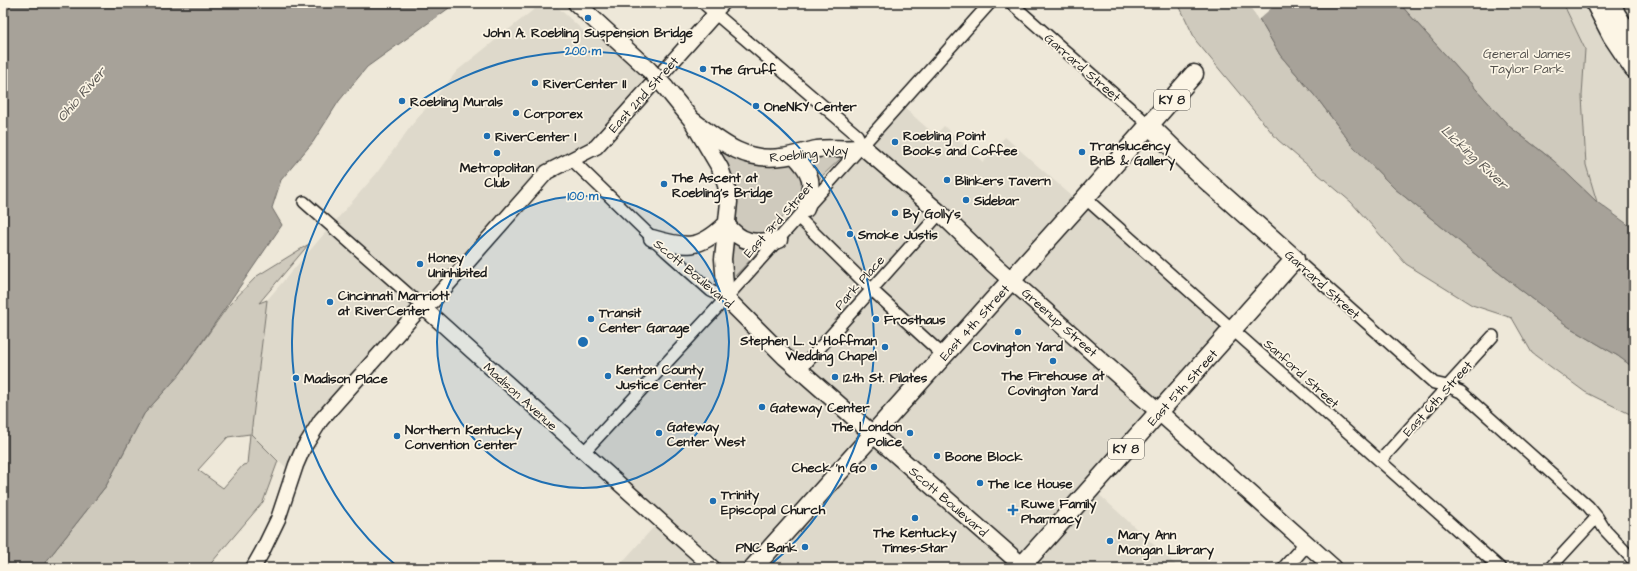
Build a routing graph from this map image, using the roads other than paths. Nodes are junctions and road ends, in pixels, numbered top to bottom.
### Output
1 (576, 3) edge
2 (703, 3) edge
3 (725, 3) edge
4 (990, 3) edge
5 (1011, 3) edge
6 (1595, 3) edge
7 (1612, 3) edge
8 (715, 14) junction
9 (1634, 42) edge
10 (1634, 68) edge
11 (1194, 74) dead end
12 (692, 119) junction
13 (1150, 126) junction
14 (863, 147) junction
15 (794, 155) junction
16 (571, 159) junction
17 (1085, 198) junction
18 (304, 202) dead end
19 (940, 213) junction
20 (802, 214) junction
21 (726, 224) junction
22 (652, 238) junction
23 (779, 240) junction
24 (1295, 259) junction
25 (1012, 280) junction
26 (872, 289) junction
27 (726, 298) junction
28 (424, 308) junction
29 (1232, 330) junction
30 (1493, 336) dead end
31 (944, 356) junction
32 (800, 370) junction
33 (1448, 386) junction
34 (1159, 412) junction
35 (873, 433) junction
36 (584, 452) junction
37 (1380, 461) junction
38 (1597, 516) junction
39 (1306, 544) junction
40 (1634, 561) edge
41 (1022, 567) edge
42 (252, 568) edge
43 (713, 568) edge
44 (753, 568) edge
45 (1285, 568) edge
46 (1334, 568) edge
47 (1500, 568) edge
48 (1550, 568) edge

1 - 12 main road, bridge
2 - 8 street, Greenup Street
3 - 8 street, East 2nd Street
4 - 14 street, East 3rd Street
5 - 13 street, Garrard Street
6 - 10 main road
7 - 9 main road
8 - 14 street, Greenup Street
8 - 16 street, East 2nd Street
11 - 13 main road, East 4th Street / KY 8
12 - 15 main road, Roebling Way
12 - 21 main road
13 - 17 main road, East 4th Street / KY 8
13 - 24 main road, Garrard Street / KY 8
14 - 15 main road, Roebling Way
14 - 19 main road, Greenup Street
14 - 20 street, East 3rd Street
15 - 20 main road
16 - 22 street, Scott Boulevard
16 - 28 street, East 2nd Street
17 - 25 main road, East 4th Street / KY 8
17 - 29 street, Sanford Street
18 - 28 street, Madison Avenue
19 - 25 main road, Greenup Street
19 - 26 street, Park Place
20 - 23 street, East 3rd Street
20 - 26 street
21 - 22 main road
21 - 23 main road
21 - 27 main road
22 - 27 street, Scott Boulevard
23 - 27 street, East 3rd Street
24 - 29 main road, East 5th Street / KY 8
24 - 33 street, Garrard Street
25 - 31 main road, East 4th Street / KY 8
25 - 34 main road, Greenup Street
26 - 31 street
26 - 32 street, Park Place
27 - 32 main road, Scott Boulevard
27 - 36 street, East 3rd Street
28 - 36 street, Madison Avenue
28 - 42 street, East 2nd Street
29 - 34 main road, East 5th Street / KY 8
29 - 37 street, Sanford Street
30 - 33 street, East 6th Street
31 - 35 main road, East 4th Street / KY 8
32 - 35 main road, Scott Boulevard
33 - 37 street, East 6th Street
33 - 38 street, Garrard Street
34 - 39 main road, Greenup Street
34 - 41 main road, East 5th Street / KY 8
35 - 41 main road, Scott Boulevard
35 - 44 main road, East 4th Street / KY 8
36 - 43 street, Madison Avenue
37 - 47 street, Sanford Street
38 - 40 street, Garrard Street
38 - 48 street
39 - 45 street
39 - 46 main road, Greenup Street

